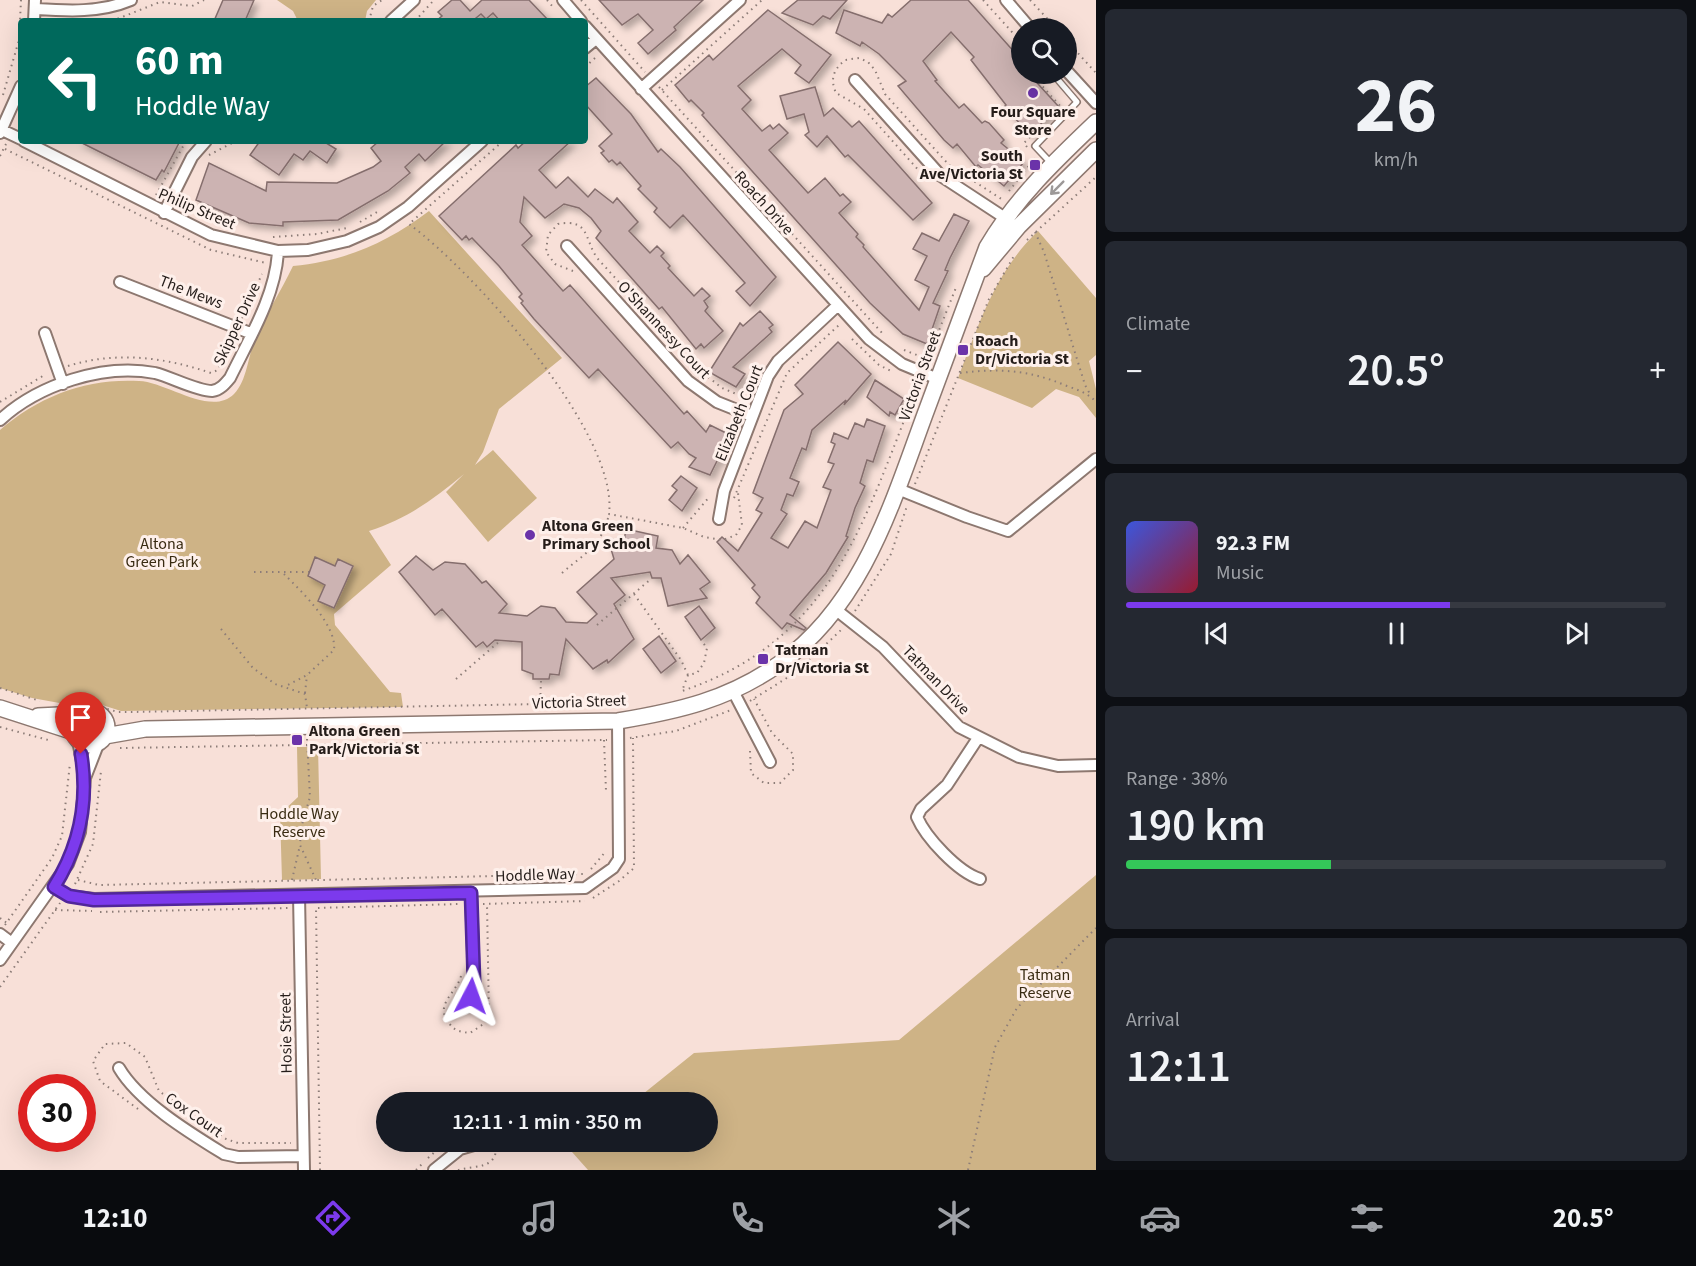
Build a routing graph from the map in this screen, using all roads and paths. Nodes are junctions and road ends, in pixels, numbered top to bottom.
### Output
1 (21, 0) edge
2 (131, 0) edge
3 (204, 0) edge
4 (382, 0) edge
5 (414, 0) edge
6 (434, 0) edge
7 (563, 0) edge
8 (582, 0) edge
9 (740, 0) edge
10 (762, 0) edge
11 (983, 0) edge
12 (1006, 0) edge
13 (1030, 0) edge
14 (35, 5) edge
15 (20, 18) edge
16 (120, 18) edge
17 (370, 18) edge
18 (394, 18) edge
19 (417, 18) edge
20 (578, 18) edge
21 (1021, 18) edge
22 (1047, 18) edge
23 (588, 30) edge
24 (1011, 31) edge
25 (596, 39) junction
26 (18, 43) edge
27 (588, 46) edge
28 (1077, 52) edge
29 (597, 56) dead end
30 (588, 64) edge
31 (1096, 74) edge
32 (652, 79) junction
33 (855, 80) dead end
34 (1077, 82) edge
35 (1062, 84) edge
36 (641, 89) junction
37 (662, 90) junction
38 (18, 93) edge
39 (1, 101) edge
40 (1096, 103) edge
41 (1096, 122) edge
42 (1, 132) edge
43 (18, 138) edge
44 (30, 144) edge
45 (184, 144) edge
46 (203, 144) edge
47 (230, 144) edge
48 (479, 144) edge
49 (500, 144) edge
50 (1096, 150) edge
51 (205, 160) dead end
52 (1052, 164) junction
53 (1096, 177) edge
54 (169, 202) junction
55 (382, 210) dead end
56 (164, 213) junction
57 (1005, 218) junction
58 (1019, 226) junction
59 (1035, 232) junction
60 (265, 236) dead end
61 (1025, 241) dead end
62 (567, 246) dead end
63 (1020, 247) dead end
64 (278, 251) junction
65 (975, 278) junction
66 (120, 282) dead end
67 (837, 306) junction
68 (45, 333) dead end
69 (250, 333) junction
70 (888, 338) dead end
71 (896, 344) dead end
72 (927, 360) dead end
73 (923, 372) junction
74 (960, 373) junction
75 (938, 379) junction
76 (63, 384) junction
77 (1091, 396) junction
78 (1096, 402) edge
79 (752, 416) junction
80 (0, 420) edge
81 (1096, 459) edge
82 (904, 491) junction
83 (609, 514) junction
84 (719, 519) dead end
85 (683, 528) dead end
86 (254, 572) dead end
87 (309, 572) dead end
88 (562, 573) dead end
89 (284, 574) junction
90 (652, 578) dead end
91 (634, 594) junction
92 (835, 609) junction
93 (849, 620) junction
94 (597, 625) dead end
95 (221, 629) dead end
96 (501, 640) dead end
97 (701, 640) dead end
98 (307, 675) junction
99 (688, 675) junction
100 (456, 679) dead end
101 (541, 681) dead end
102 (285, 686) junction
103 (0, 688) edge
104 (733, 691) junction
105 (305, 694) junction
106 (41, 701) dead end
107 (540, 704) junction
108 (740, 706) junction
109 (0, 708) edge
110 (308, 708) junction
111 (83, 709) junction
112 (32, 716) junction
113 (104, 718) junction
114 (618, 721) junction
115 (546, 722) junction
116 (307, 727) junction
117 (146, 729) junction
118 (633, 738) junction
119 (978, 738) junction
120 (102, 739) junction
121 (604, 740) junction
122 (618, 740) junction
123 (74, 742) junction
124 (307, 746) junction
125 (116, 748) dead end
126 (770, 762) dead end
127 (1096, 765) edge
128 (85, 778) junction
129 (606, 794) dead end
130 (607, 843) dead end
131 (300, 845) junction
132 (980, 879) dead end
133 (78, 880) dead end
134 (316, 880) junction
135 (292, 881) junction
136 (54, 887) junction
137 (299, 895) junction
138 (471, 898) junction
139 (299, 908) junction
140 (316, 908) junction
141 (56, 910) dead end
142 (0, 918) edge
143 (7, 923) junction
144 (1096, 928) edge
145 (0, 934) edge
146 (12, 943) junction
147 (0, 960) edge
148 (466, 1007) dead end
149 (119, 1068) dead end
150 (435, 1152) edge
151 (456, 1152) edge
152 (496, 1152) edge
153 (303, 1156) junction
154 (304, 1170) edge
155 (320, 1170) edge
156 (416, 1170) edge
157 (434, 1170) edge
158 (458, 1170) edge
159 (968, 1170) edge

1 - 15 path
2 - 14 street
3 - 16 path
4 - 17 path
5 - 18 street
6 - 19 path
7 - 20 street
8 - 32 path
9 - 32 street
10 - 37 path
11 - 24 path
12 - 21 street
13 - 22 path
23 - 25 street, Roach Drive
25 - 27 street
25 - 36 street, Roach Drive
26 - 39 path
28 - 31 path
29 - 30 path
32 - 36 street
32 - 37 path
33 - 57 street
34 - 40 street
35 - 52 lane
36 - 67 street, Roach Drive
37 - 70 path
38 - 42 street
41 - 52 street, Victoria Street
42 - 43 street, Philip Street
44 - 56 street, Philip Street
45 - 54 path
46 - 54 street
47 - 51 path
48 - 64 street, Philip Street
49 - 83 path
50 -> 58 street, Victoria Street
52 - 57 street, Victoria Street
53 - 59 path
54 - 56 street
55 - 60 path
56 - 64 street, Philip Street
57 - 58 street
57 - 65 street, Victoria Street
58 - 65 street, Victoria Street
59 - 61 path
59 - 77 path
62 - 79 street, O'Shannessy Court
63 - 74 path
64 - 69 street, Skipper Drive
65 - 75 street, Victoria Street
66 - 69 street, The Mews
67 - 73 street, Roach Drive
67 - 79 street, Elizabeth Court
68 - 76 street
69 - 76 street, Skipper Drive
71 - 72 path
73 - 75 street, Roach Drive
73 - 99 path
74 - 77 path
74 - 82 path
75 - 82 street, Victoria Street
76 - 80 street, Skipper Drive
77 - 78 path
79 - 84 street, Elizabeth Court
81 - 82 street
82 - 92 street, Victoria Street
82 - 93 path
83 - 85 path
83 - 88 path
86 - 89 path
87 - 89 path
89 - 98 path
90 - 91 path
91 - 94 path
91 - 99 path
92 - 93 street, Tatman Drive
92 - 104 street, Victoria Street
93 - 108 path
93 - 119 street, Tatman Drive
95 - 102 path
96 - 100 path
97 - 99 path
98 - 102 path
98 - 105 path
101 - 107 path
102 - 105 path
103 - 106 path
104 - 108 street
104 - 114 street, Victoria Street
105 - 110 path
107 - 110 path
107 - 115 path
108 - 118 path
108 - 126 street
109 - 112 street
110 - 111 path
111 - 112 street
111 - 113 street
111 - 123 street
112 - 123 street
113 - 117 street, Victoria Street
113 - 120 street
114 - 115 street, Victoria Street
114 - 122 street, Hoddle Way
115 - 116 street, Victoria Street
116 - 117 street, Victoria Street
116 - 124 path
117 - 120 street, Victoria Street
118 - 122 path
118 - 138 path
119 - 127 street, Tatman Drive
119 - 132 street
120 - 123 street
120 - 128 street
121 - 122 path
121 - 124 path
121 - 129 path
122 - 138 street, Hoddle Way
123 - 128 street
123 - 143 path
124 - 125 path
124 - 131 path
128 - 136 street
130 - 134 path
131 - 134 path
131 - 135 path
133 - 135 path
134 - 135 path
136 - 137 street, Hoddle Way
136 - 146 street
137 - 138 street, Hoddle Way
137 - 139 street, Hosie Street
138 - 140 path
138 - 148 street
139 - 140 path
139 - 141 path
139 - 153 street, Hosie Street
140 - 155 path
142 - 143 path
143 - 145 path
144 - 159 path
145 - 146 street
146 - 147 street
149 - 153 street, Cox Court
150 - 156 path
151 - 157 street
152 - 158 path
153 - 154 street, Hosie Street

